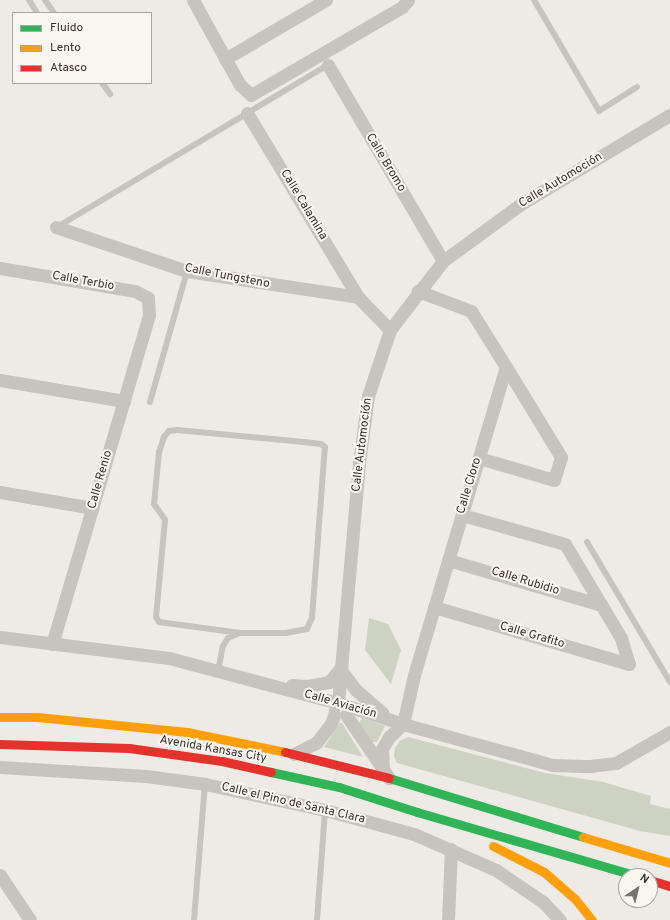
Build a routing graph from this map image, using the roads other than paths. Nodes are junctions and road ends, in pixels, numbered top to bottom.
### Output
1 (29, 0) edge
2 (45, 0) edge
3 (326, 0) edge
4 (408, 0) edge
5 (534, 0) edge
6 (199, 2) edge
7 (36, 12) edge
8 (53, 12) edge
9 (225, 59) junction
10 (328, 65) joint
11 (103, 84) edge
12 (637, 87) dead end
13 (110, 94) dead end
14 (247, 113) junction
15 (670, 115) edge
16 (56, 227) joint
17 (443, 261) junction
18 (0, 268) edge
19 (187, 271) junction
20 (418, 291) junction
21 (358, 297) junction
22 (149, 316) joint
23 (390, 330) junction
24 (506, 367) junction
25 (0, 380) edge
26 (124, 401) junction
27 (150, 402) dead end
28 (479, 458) junction
29 (0, 492) edge
30 (93, 508) junction
31 (462, 515) junction
32 (587, 542) dead end
33 (448, 560) junction
34 (602, 605) junction
35 (434, 607) junction
36 (240, 633) junction
37 (0, 637) edge
38 (52, 644) junction
39 (340, 669) junction
40 (218, 671) junction
41 (255, 681) junction
42 (670, 682) edge
43 (338, 703) junction
44 (0, 717) edge
45 (403, 724) junction
46 (670, 732) edge
47 (0, 744) edge
48 (294, 754) junction
49 (0, 767) edge
50 (386, 774) junction
51 (205, 784) junction
52 (325, 810) junction
53 (417, 812) junction
54 (451, 849) junction
55 (639, 854) junction
56 (670, 855) edge
57 (670, 863) edge
58 (618, 870) edge
59 (0, 875) edge
60 (658, 882) edge
61 (670, 886) edge
62 (30, 920) edge
63 (194, 920) edge
64 (317, 920) edge
65 (448, 920) edge
66 (560, 920) edge
67 (592, 920) edge

1 - 7 lane
2 - 8 lane
3 - 9 street
4 - 9 street
5 - 12 lane
6 - 9 street
10 - 14 lane
10 - 17 street, Calle Bromo
11 - 13 lane
14 - 16 lane
14 - 21 street, Calle Calamina
15 - 17 street, Calle Automoción
16 - 19 street, Calle Tungsteno
17 - 20 street, Calle Automoción
18 - 22 street, Calle Terbio
19 - 21 street, Calle Tungsteno
19 - 27 lane
20 - 23 street, Calle Automoción
20 - 24 street
21 - 23 street
22 - 26 street, Calle Renio
23 - 39 street, Calle Automoción
24 - 28 street, Calle Cloro
24 - 28 street
25 - 26 street
26 - 30 street, Calle Renio
28 - 31 street, Calle Cloro
29 - 30 street
30 - 38 street, Calle Renio
31 - 33 street, Calle Cloro
31 - 34 street
32 - 42 lane
33 - 34 street, Calle Rubidio
33 - 35 street, Calle Cloro
34 - 35 street, Calle Grafito
35 - 45 street, Calle Cloro
36 - 36 lane
36 - 40 lane
37 - 38 street, Calle Aviación
38 - 40 street, Calle Aviación
39 - 41 street
39 - 43 street, Calle Automoción
39 - 45 street
40 - 41 street, Calle Aviación
41 - 43 street, Calle Aviación
43 - 45 street, Calle Aviación
43 - 48 street, Calle Automoción
43 - 50 street
44 - 48 main road, Avenida Kansas City
45 - 46 street, Calle Aviación
45 - 50 street
47 - 53 main road, Avenida Kansas City
48 - 50 main road, Avenida Kansas City
49 - 51 street, Calle el Pino de Santa Clara
50 - 55 main road, Avenida Kansas City
51 - 52 street, Calle el Pino de Santa Clara
51 - 63 lane
52 - 54 street, Calle el Pino de Santa Clara
52 - 64 lane
53 - 58 main road
53 - 67 main road
54 - 65 street
54 - 66 street, Calle el Pino de Santa Clara
55 - 56 main road
55 - 57 main road
59 - 62 street
60 - 61 main road

